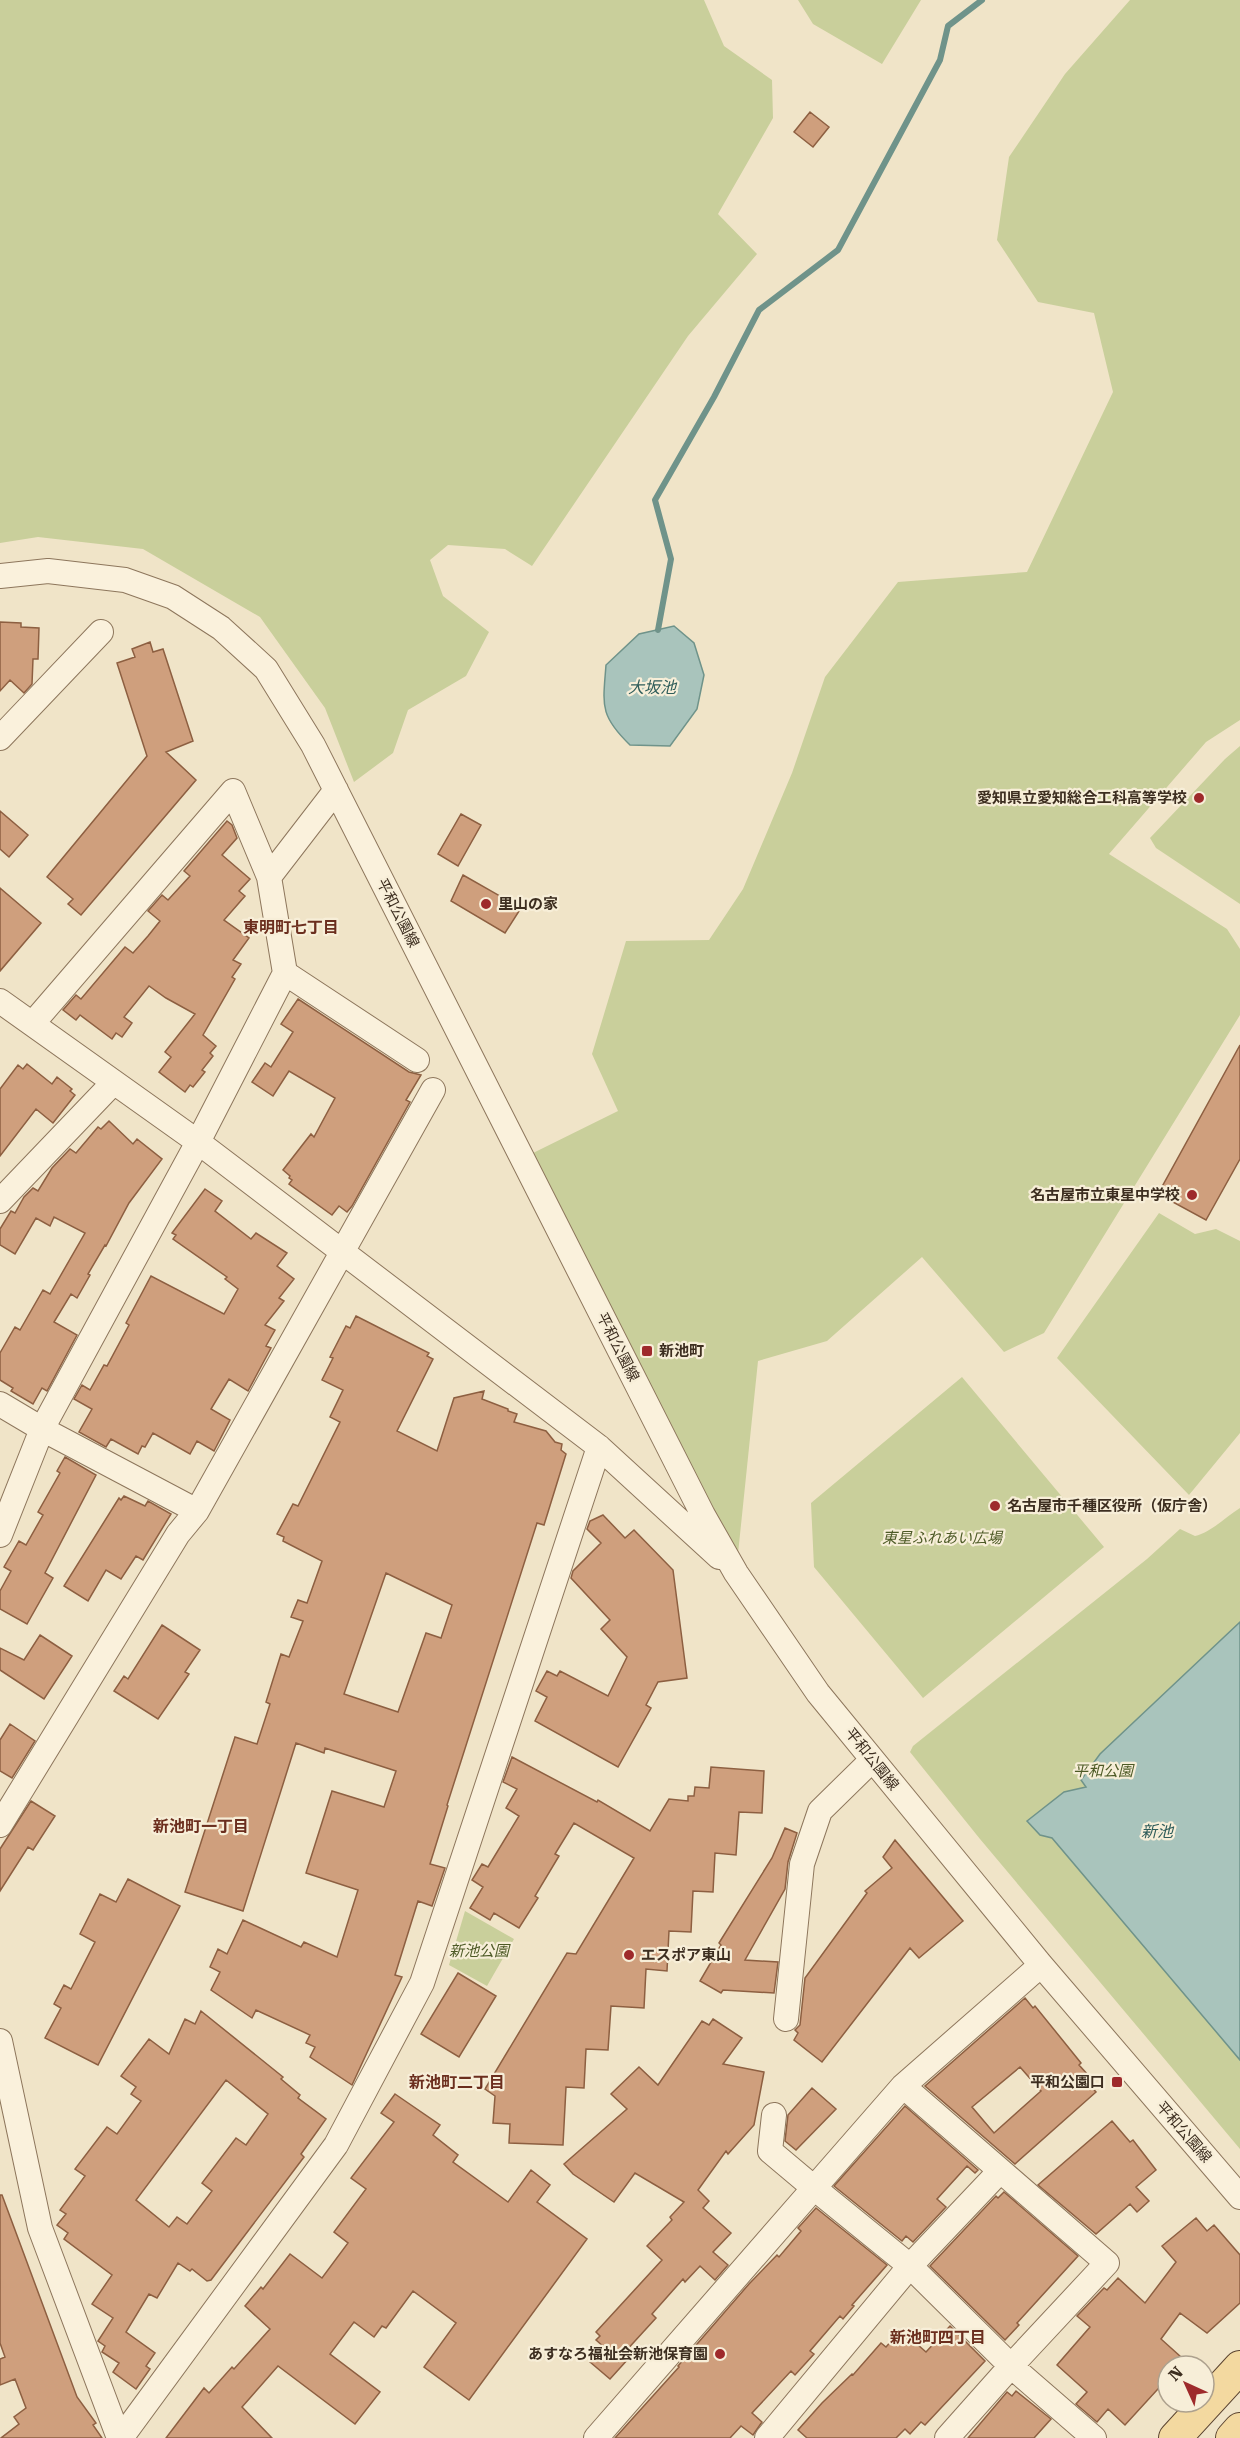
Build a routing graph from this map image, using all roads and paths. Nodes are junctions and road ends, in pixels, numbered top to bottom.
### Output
1 (0, 576) edge
2 (101, 632) dead end
3 (0, 738) edge
4 (336, 790) junction
5 (269, 877) junction
6 (285, 973) junction
7 (0, 1001) edge
8 (33, 1023) junction
9 (417, 1060) dead end
10 (113, 1083) junction
11 (434, 1090) dead end
12 (198, 1142) junction
13 (0, 1201) edge
14 (342, 1253) junction
15 (0, 1404) edge
16 (42, 1429) junction
17 (599, 1447) junction
18 (197, 1511) junction
19 (0, 1535) edge
20 (736, 1573) junction
21 (872, 1760) junction
22 (0, 1825) edge
23 (1041, 1965) junction
24 (786, 2019) dead end
25 (0, 2041) edge
26 (903, 2085) junction
27 (774, 2115) dead end
28 (1000, 2171) junction
29 (814, 2188) junction
30 (1240, 2198) edge
31 (910, 2266) junction
32 (1011, 2366) junction
33 (1240, 2367) edge
34 (1240, 2429) edge
35 (120, 2438) edge
36 (596, 2438) edge
37 (767, 2438) edge
38 (947, 2438) edge
39 (1094, 2438) edge
40 (1175, 2438) edge
41 (1232, 2438) edge

1 - 4 street, 平和公園線
2 - 3 street
4 - 5 street
4 - 20 street, 平和公園線
5 - 6 street
5 - 8 street
6 - 9 street
6 - 12 street
7 - 8 street
8 - 10 street
10 - 12 street
10 - 13 street
11 - 14 street
12 - 14 street
12 - 16 street
14 - 17 street
14 - 18 street
15 - 16 street
16 - 18 street
16 - 19 street
17 - 20 street
17 - 35 street
18 - 22 street
20 - 21 street, 平和公園線
21 - 23 street, 平和公園線
21 - 24 street
23 - 26 street
23 - 30 street, 平和公園線
25 - 35 street
26 - 28 street
26 - 29 street
27 - 29 street
28 - 31 street
28 - 32 street
29 - 31 street
29 - 36 street
31 - 32 street
31 - 37 street
32 - 38 street
32 - 39 street
33 - 40 main road
34 - 41 main road

